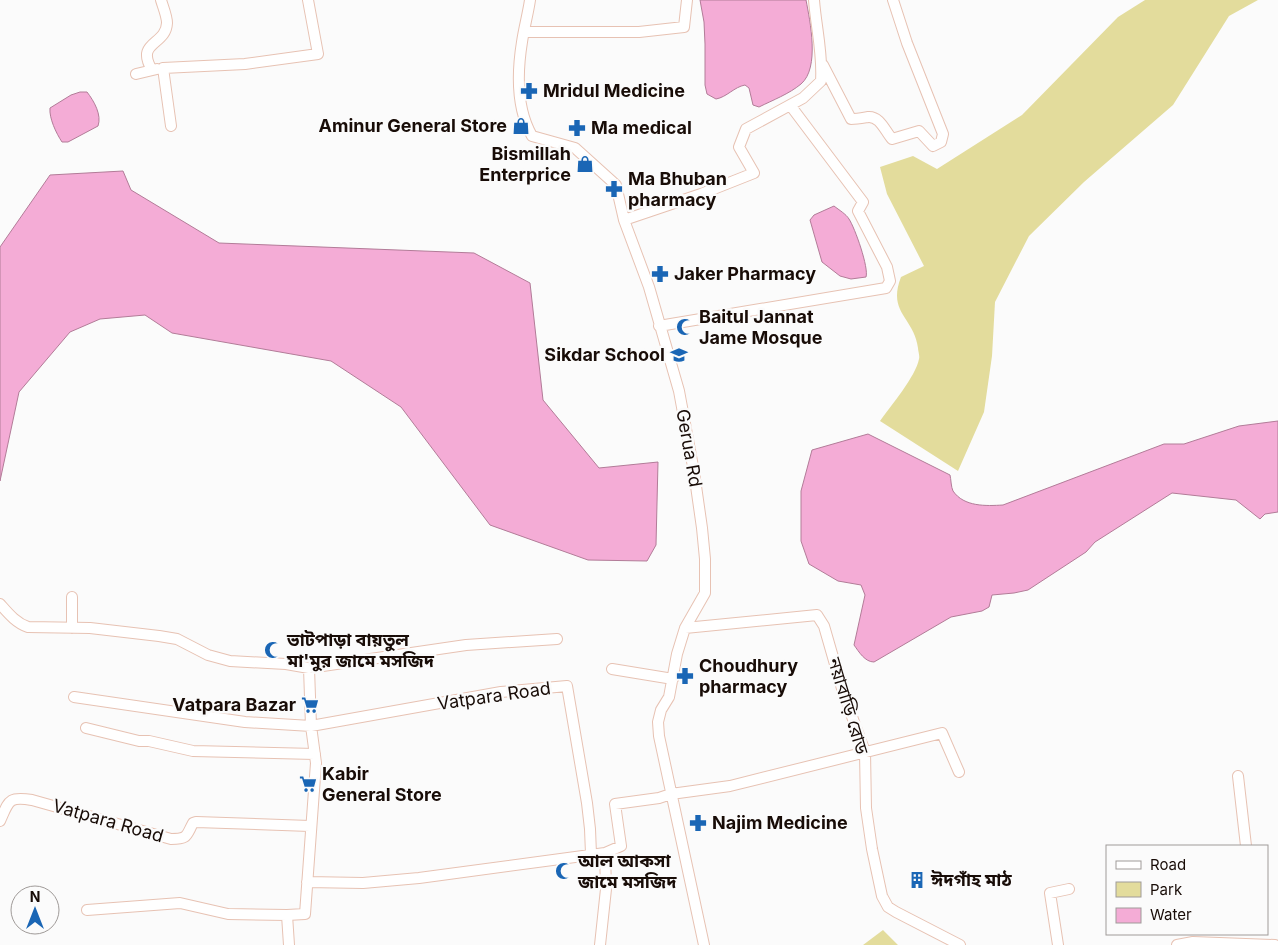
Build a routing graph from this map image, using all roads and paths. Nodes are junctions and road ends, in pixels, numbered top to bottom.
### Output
1 (162, 0) edge
2 (308, 0) edge
3 (530, 0) edge
4 (687, 0) edge
5 (814, 0) edge
6 (893, 0) edge
7 (524, 32) junction
8 (823, 64) junction
9 (163, 68) junction
10 (152, 70) junction
11 (136, 74) dead end
12 (790, 105) junction
13 (170, 126) dead end
14 (624, 220) junction
15 (659, 326) junction
16 (72, 598) dead end
17 (0, 604) edge
18 (72, 628) junction
19 (685, 628) junction
20 (557, 639) dead end
21 (309, 668) junction
22 (612, 669) dead end
23 (673, 679) junction
24 (74, 697) dead end
25 (311, 726) junction
26 (86, 728) dead end
27 (865, 752) junction
28 (315, 754) junction
29 (959, 772) dead end
30 (1238, 776) dead end
31 (672, 794) junction
32 (0, 821) edge
33 (310, 826) junction
34 (1246, 845) edge
35 (605, 852) junction
36 (591, 854) junction
37 (307, 882) junction
38 (1069, 889) dead end
39 (87, 910) dead end
40 (287, 915) junction
41 (1261, 939) edge
42 (289, 945) edge
43 (600, 945) edge
44 (704, 945) edge
45 (960, 945) edge
46 (1058, 945) edge
47 (1177, 945) edge
48 (1275, 945) edge

1 - 10 street
2 - 9 street
3 - 7 street, Gerua Rd
4 - 7 street
5 - 8 street
6 - 8 street
7 - 14 street, Gerua Rd
8 - 12 street
9 - 10 street
9 - 13 street
10 - 11 street
12 - 14 street
12 - 15 street
14 - 15 street, Gerua Rd
15 - 19 street, Gerua Rd
16 - 18 street
17 - 18 street
18 - 21 street
19 - 23 street, Gerua Rd
19 - 27 street, নয়াবাড়ি রোড
20 - 21 street
21 - 25 street
22 - 23 street
23 - 31 street, Gerua Rd
24 - 25 street
25 - 28 street
25 - 36 street, Vatpara Road
26 - 28 street
27 - 29 street
27 - 31 street
27 - 45 street, নয়াবাড়ি রোড
28 - 33 street
30 - 34 street
31 - 35 street
31 - 44 street, Gerua Rd
32 - 33 street, Vatpara Road
33 - 37 street
35 - 36 street
35 - 43 street
36 - 37 street
37 - 40 street
38 - 46 street
39 - 40 street
40 - 42 street
41 - 47 street
41 - 48 street

